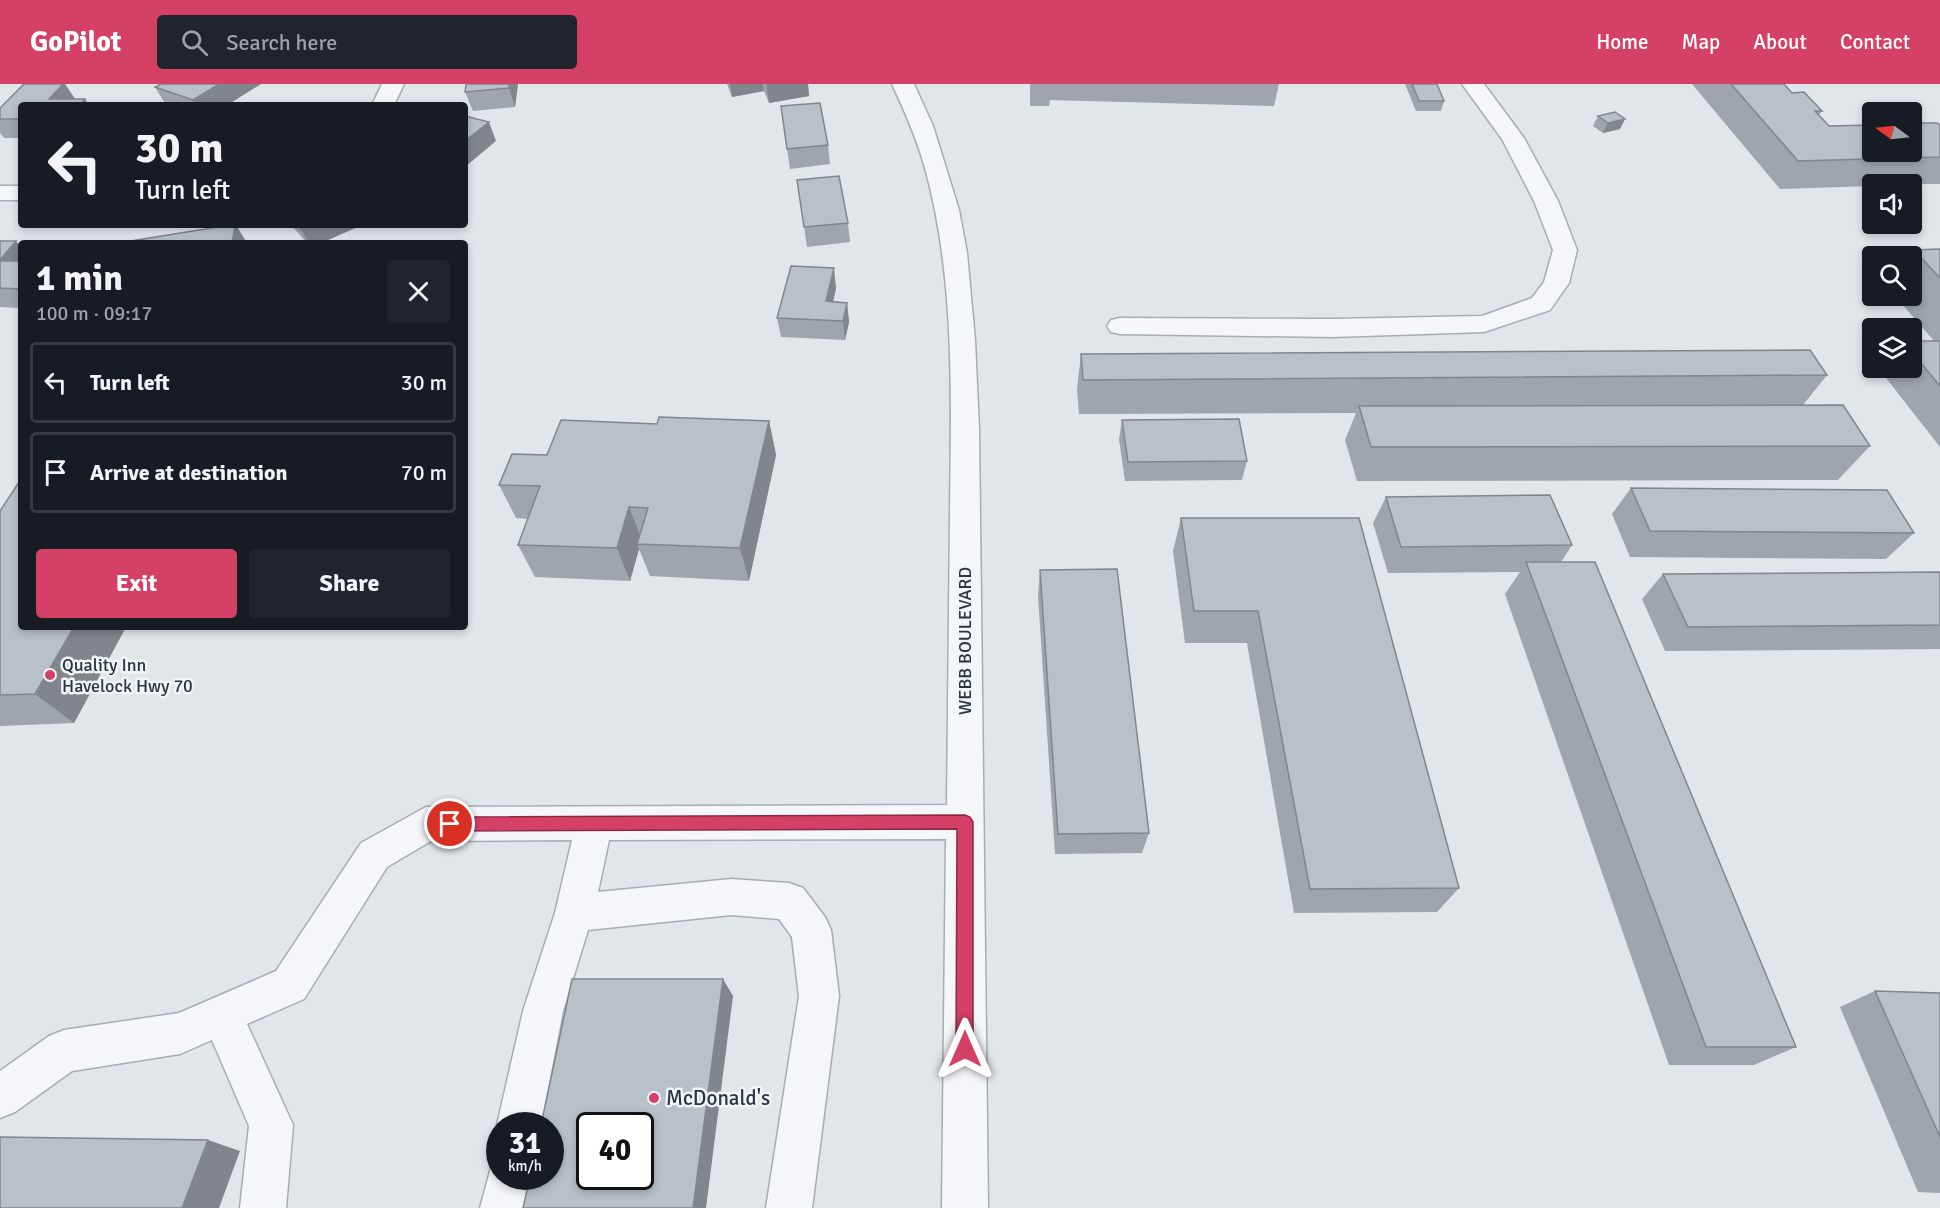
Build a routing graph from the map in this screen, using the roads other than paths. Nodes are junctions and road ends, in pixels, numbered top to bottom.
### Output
1 (393, 84) edge
2 (903, 84) edge
3 (1473, 84) edge
4 (384, 102) edge
5 (0, 193) edge
6 (18, 193) edge
7 (1120, 326) dead end
8 (965, 822) junction
9 (594, 823) junction
10 (574, 913) junction
11 (222, 1015) junction
12 (0, 1097) edge
13 (522, 1112) edge
14 (506, 1190) edge
15 (263, 1208) edge
16 (502, 1208) edge
17 (789, 1208) edge
18 (965, 1208) edge

1 - 4 street
2 - 8 street, WEBB BOULEVARD
3 - 7 street
5 - 6 street
8 - 9 street
8 - 18 street, WEBB BOULEVARD
9 - 10 street
9 - 11 street
10 - 13 street
10 - 17 street
11 - 12 street
11 - 15 street
14 - 16 street

